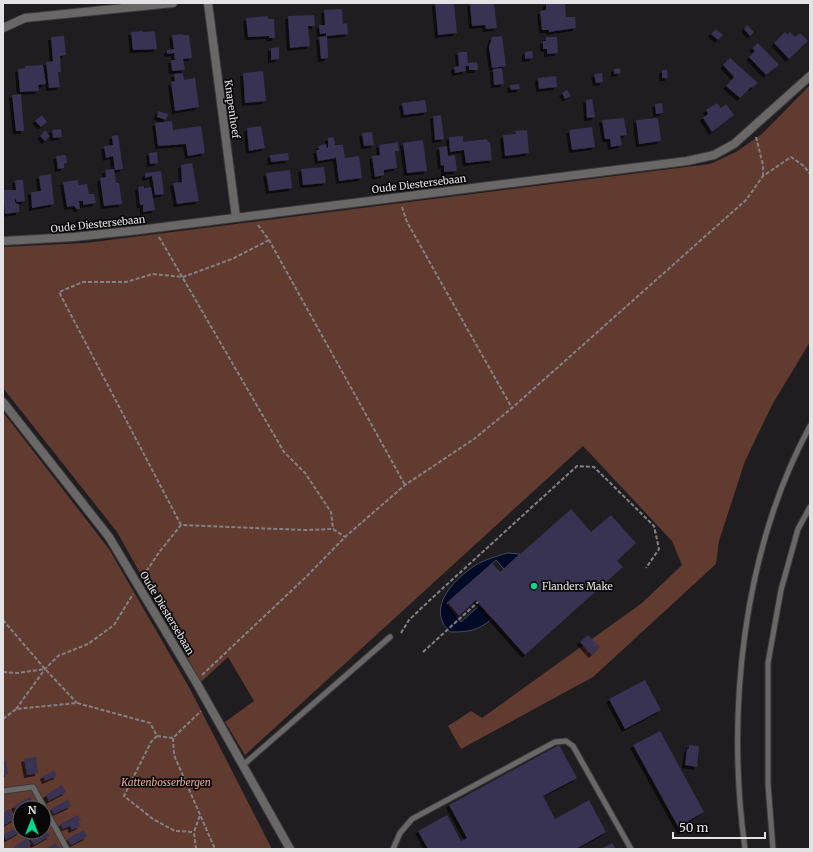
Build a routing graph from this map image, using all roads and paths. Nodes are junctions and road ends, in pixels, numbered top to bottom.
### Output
1 (173, 3) edge
2 (208, 3) edge
3 (3, 28) edge
4 (810, 76) edge
5 (754, 128) junction
6 (810, 174) edge
7 (763, 176) junction
8 (398, 197) junction
9 (252, 215) junction
10 (236, 217) junction
11 (154, 228) junction
12 (269, 240) junction
13 (3, 241) edge
14 (183, 277) junction
15 (3, 402) edge
16 (512, 408) junction
17 (810, 426) edge
18 (405, 485) junction
19 (810, 508) edge
20 (181, 525) junction
21 (333, 530) junction
22 (345, 537) junction
23 (646, 568) dead end
24 (138, 584) junction
25 (478, 602) dead end
26 (3, 620) edge
27 (401, 633) dead end
28 (390, 637) dead end
29 (423, 652) dead end
30 (45, 669) junction
31 (3, 672) edge
32 (196, 682) junction
33 (77, 703) junction
34 (207, 704) junction
35 (16, 709) junction
36 (3, 719) edge
37 (157, 736) junction
38 (173, 738) junction
39 (242, 766) junction
40 (3, 791) edge
41 (200, 814) junction
42 (194, 832) junction
43 (67, 849) edge
44 (196, 849) edge
45 (215, 849) edge
46 (290, 849) edge
47 (393, 849) edge
48 (631, 849) edge
49 (745, 849) edge
50 (773, 849) edge

1 - 3 street
2 - 10 street, Knapenhoef
4 - 5 street, Oude Diestersebaan
5 - 7 path
5 - 8 street, Oude Diestersebaan
6 - 7 path
7 - 16 path
8 - 9 street, Oude Diestersebaan
8 - 16 path
9 - 10 street, Oude Diestersebaan
9 - 12 path
10 - 11 street, Oude Diestersebaan
11 - 13 street, Oude Diestersebaan
11 - 14 path
12 - 14 path
12 - 18 path
14 - 20 path
14 - 21 path
15 - 24 street, Oude Diestersebaan
16 - 18 path
17 - 49 lane
18 - 22 path
19 - 50 lane
20 - 21 path
20 - 24 path
21 - 22 path
22 - 32 path
23 - 27 path
24 - 30 path
24 - 32 street, Oude Diestersebaan
25 - 29 path
26 - 30 path
28 - 39 lane
30 - 31 path
30 - 33 path
30 - 35 path
32 - 34 street, Oude Diestersebaan
33 - 35 path
33 - 37 path
34 - 38 path
34 - 39 street, Oude Diestersebaan
35 - 36 path
37 - 38 path
37 - 42 path
38 - 41 path
39 - 46 street, Oude Diestersebaan
40 - 43 lane
41 - 42 path
41 - 45 path
42 - 44 path
47 - 48 lane

